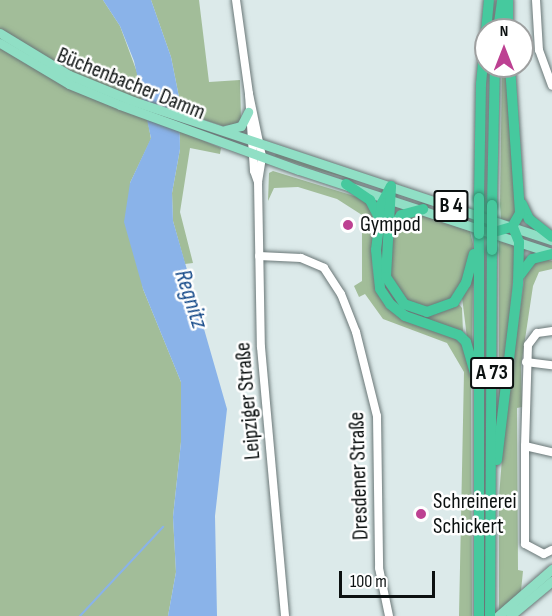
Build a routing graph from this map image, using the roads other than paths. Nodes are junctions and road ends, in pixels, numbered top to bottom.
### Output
1 (236, 0) edge
2 (489, 0) edge
3 (502, 0) edge
4 (508, 0) edge
5 (536, 0) edge
6 (500, 18) edge
7 (508, 18) edge
8 (0, 33) edge
9 (0, 43) edge
10 (495, 78) edge
11 (511, 78) edge
12 (552, 86) edge
13 (249, 94) junction
14 (121, 101) junction
15 (248, 112) junction
16 (195, 127) junction
17 (220, 130) junction
18 (251, 140) junction
19 (261, 142) junction
20 (252, 153) junction
21 (262, 157) junction
22 (258, 182) junction
23 (346, 184) junction
24 (391, 186) junction
25 (520, 197) junction
26 (388, 198) junction
27 (423, 209) junction
28 (379, 222) junction
29 (512, 227) junction
30 (494, 232) junction
31 (479, 234) junction
32 (387, 237) junction
33 (552, 239) edge
34 (519, 242) junction
35 (552, 253) edge
36 (259, 256) junction
37 (518, 284) junction
38 (552, 332) edge
39 (526, 362) junction
40 (552, 365) edge
41 (479, 407) junction
42 (525, 446) junction
43 (552, 452) edge
44 (492, 495) junction
45 (552, 550) edge
46 (552, 569) edge
47 (552, 581) edge
48 (285, 616) edge
49 (388, 616) edge
50 (479, 616) edge
51 (490, 616) edge
52 (498, 616) edge
53 (510, 616) edge

1 - 13 street
2 - 31 highway, A 73, bridge
3 - 6 highway
4 - 7 highway
5 - 12 street
8 - 14 main road, Büchenbacher Damm
9 - 14 main road, Büchenbacher Damm
10 - 44 highway, A 73, bridge
11 - 25 highway
13 - 15 street
13 - 19 street
14 - 16 main road, Büchenbacher Damm
15 - 17 main road
15 - 18 street
16 - 17 main road, Büchenbacher Damm
16 - 20 main road, Büchenbacher Damm
17 - 18 main road, Büchenbacher Damm
18 - 19 main road, Büchenbacher Damm
18 - 20 street
19 - 21 street
19 - 24 main road, Büchenbacher Damm
20 - 21 main road, Büchenbacher Damm
20 - 22 street, Leipziger Straße
21 - 22 street, Leipziger Straße
21 - 23 main road, Büchenbacher Damm
22 - 36 street, Leipziger Straße
23 - 26 main road, Büchenbacher Damm
23 - 28 highway
24 - 26 highway
24 - 29 main road, B 4
25 - 29 highway
25 - 33 highway
26 - 27 main road, Büchenbacher Damm
26 - 28 highway
26 - 32 highway
27 - 30 main road, B 4
27 - 32 highway
28 - 41 highway
29 - 30 highway
29 - 33 main road, B 4
29 - 34 highway
30 - 34 main road, B 4
31 - 32 highway
31 - 41 highway, A 73
34 - 35 main road, B 4
34 - 37 highway
35 - 37 highway
36 - 48 street, Leipziger Straße
36 - 49 street, Dresdener Straße
37 - 44 highway
38 - 39 street
39 - 40 street
39 - 42 street
41 - 50 highway, A 73
42 - 43 street
42 - 45 street
44 - 51 highway, A 73
46 - 52 main road
47 - 53 main road

